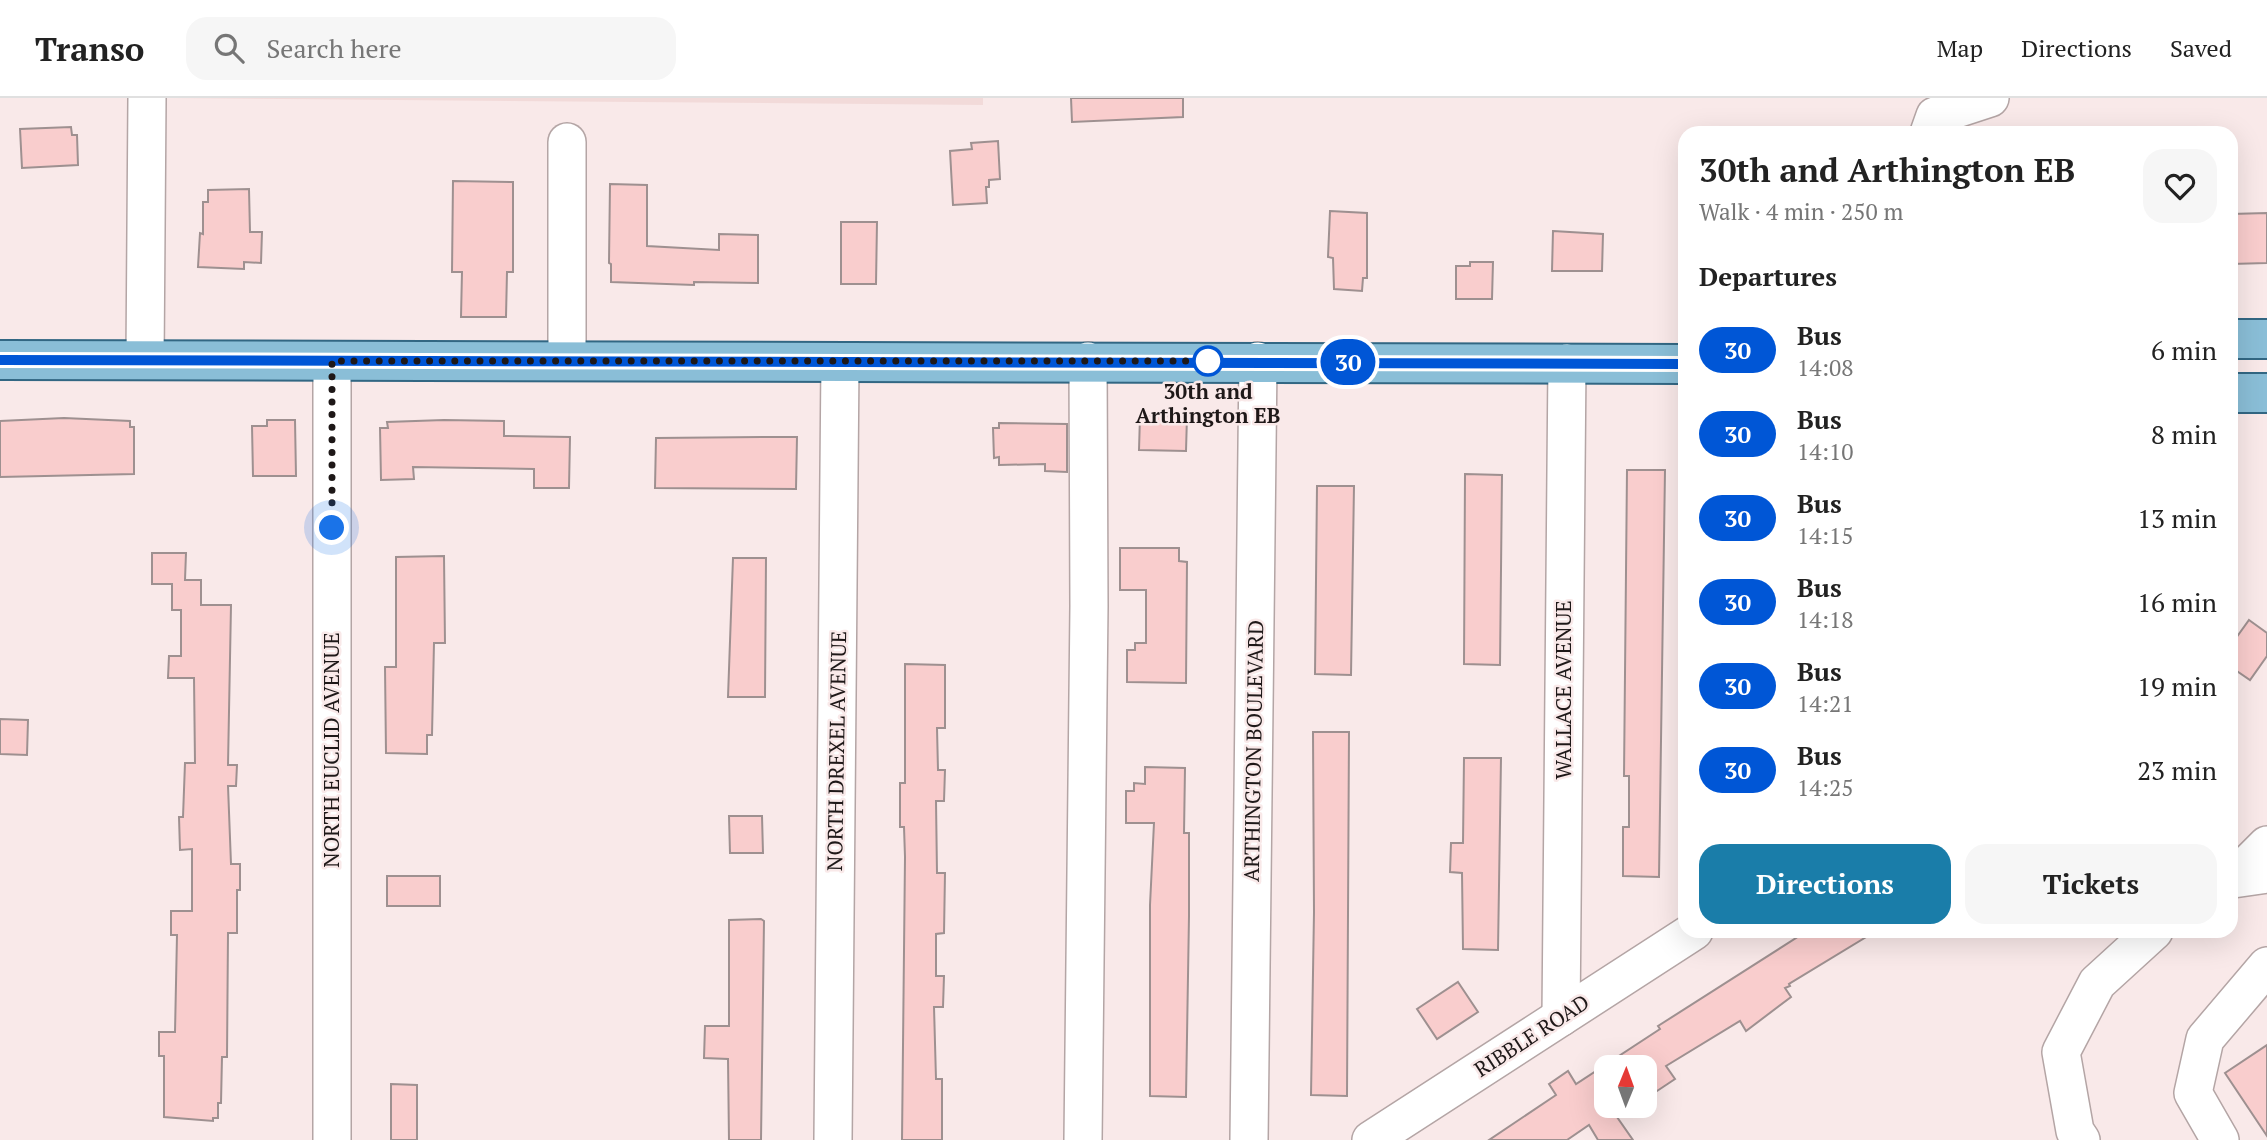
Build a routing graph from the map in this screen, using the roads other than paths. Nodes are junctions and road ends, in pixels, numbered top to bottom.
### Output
1 (147, 98) edge
2 (1990, 98) edge
3 (1931, 126) edge
4 (567, 142) dead end
5 (2238, 339) edge
6 (2267, 339) edge
7 (0, 360) edge
8 (145, 360) junction
9 (332, 361) junction
10 (567, 361) junction
11 (1088, 361) junction
12 (1258, 361) junction
13 (841, 362) junction
14 (1567, 363) junction
15 (1678, 364) edge
16 (2238, 393) edge
17 (2267, 393) edge
18 (2267, 845) edge
19 (2244, 877) edge
20 (1683, 938) edge
21 (2146, 938) edge
22 (2267, 966) edge
23 (1561, 1017) junction
24 (332, 1140) edge
25 (833, 1140) edge
26 (1083, 1140) edge
27 (1249, 1140) edge
28 (1371, 1140) edge
29 (2081, 1140) edge
30 (2220, 1140) edge

1 - 8 street
2 - 3 street
4 - 10 street
5 - 6 main road
7 - 8 main road
8 - 9 main road
9 - 10 main road
9 - 24 street, NORTH EUCLID AVENUE
10 - 13 main road
11 - 12 main road
11 - 13 main road
11 - 26 street
12 - 14 main road
12 - 27 street, ARTHINGTON BOULEVARD
13 - 25 street, NORTH DREXEL AVENUE
14 - 15 main road
14 - 23 street, WALLACE AVENUE
16 - 17 main road
18 - 19 street
20 - 23 street, RIBBLE ROAD
21 - 29 street
22 - 30 street
23 - 28 street, RIBBLE ROAD

